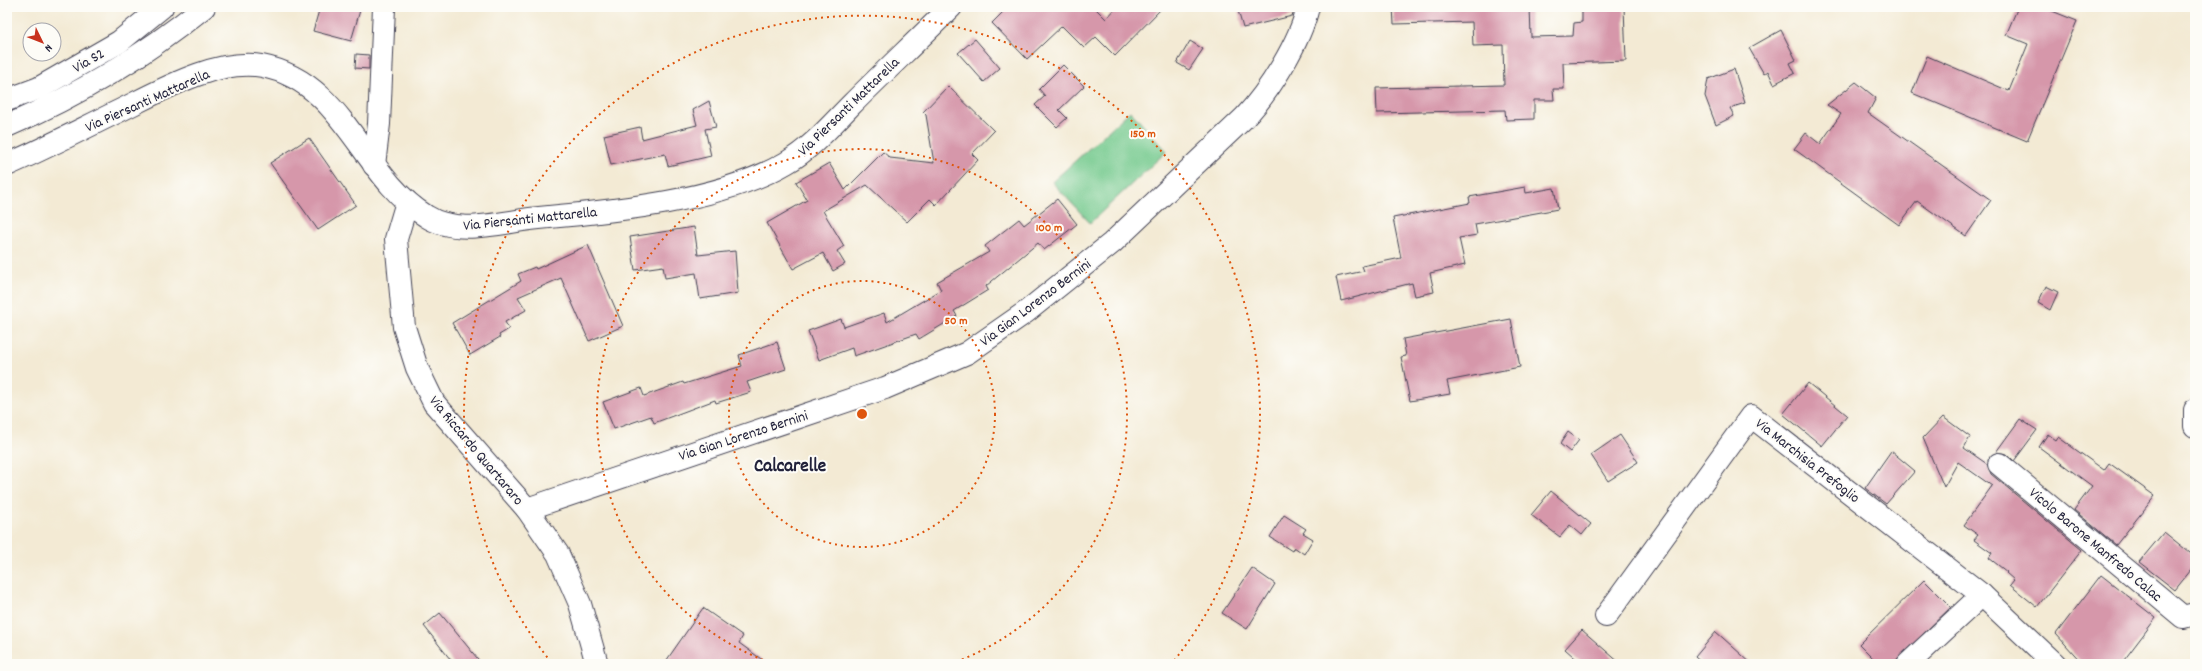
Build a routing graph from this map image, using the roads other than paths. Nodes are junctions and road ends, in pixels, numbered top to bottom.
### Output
1 (162, 7) edge
2 (204, 7) edge
3 (384, 7) edge
4 (951, 7) edge
5 (1308, 7) edge
6 (7, 100) edge
7 (7, 126) edge
8 (7, 165) edge
9 (374, 165) junction
10 (407, 202) junction
11 (2195, 410) edge
12 (2195, 426) edge
13 (1999, 464) dead end
14 (527, 509) junction
15 (1982, 596) junction
16 (2195, 614) edge
17 (1606, 616) dead end
18 (597, 664) edge
19 (1908, 664) edge
20 (2055, 664) edge

1 - 6 street, Via S2
2 - 7 street
3 - 9 street
4 - 10 street, Via Piersanti Mattarella
5 - 14 street, Via Gian Lorenzo Bernini
8 - 9 street, Via Piersanti Mattarella
9 - 10 street, Via Piersanti Mattarella
10 - 14 street, Via Riccardo Quartararo
11 - 12 street
13 - 16 street, Vicolo Barone Manfredo Calac
14 - 18 street, Via Riccardo Quartararo
15 - 17 street, Via Marchisia Prefoglio
15 - 19 street
15 - 20 street, Via Marchisia Prefoglio

